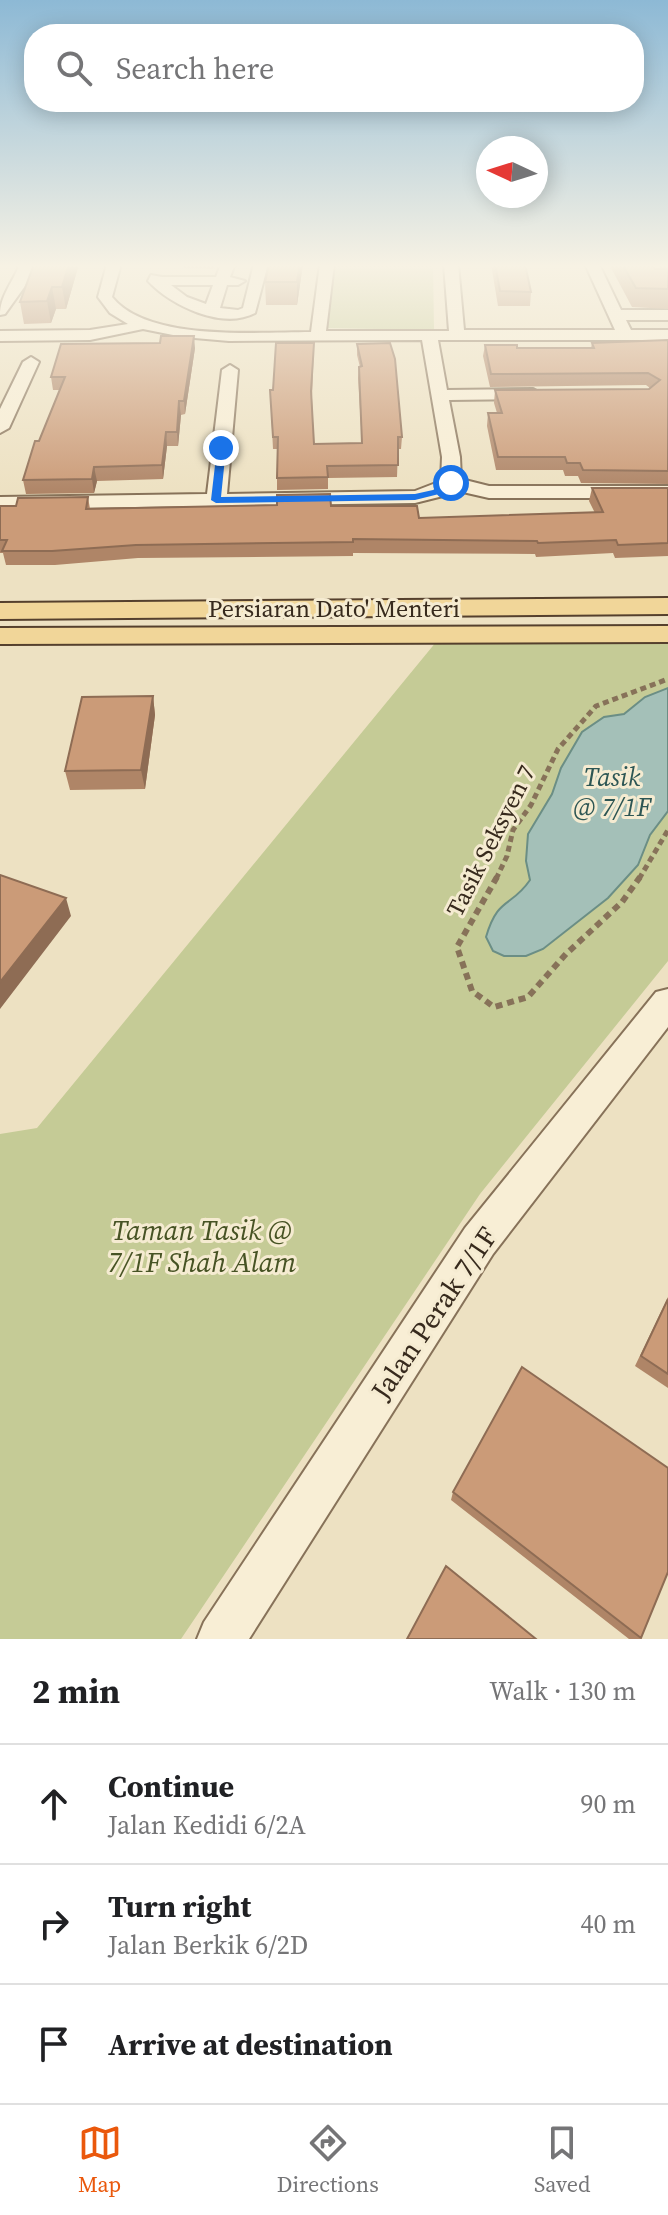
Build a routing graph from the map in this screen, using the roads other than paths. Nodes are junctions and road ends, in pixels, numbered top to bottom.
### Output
1 (430, 340) edge
2 (31, 362) dead end
3 (230, 370) dead end
4 (550, 393) edge
5 (439, 395) junction
6 (0, 428) edge
7 (451, 483) junction
8 (668, 492) edge
9 (216, 500) junction
10 (0, 503) edge
11 (668, 606) edge
12 (0, 611) edge
13 (668, 634) edge
14 (0, 636) edge
15 (668, 1002) edge
16 (221, 1639) edge

1 - 5 street
2 - 6 street
3 - 9 street
4 - 5 street
5 - 7 street
7 - 8 street
7 - 9 street
9 - 10 street
11 - 12 main road, Persiaran Dato' Menteri
13 - 14 main road, Persiaran Dato' Menteri
15 - 16 street, Jalan Perak 7/1F

